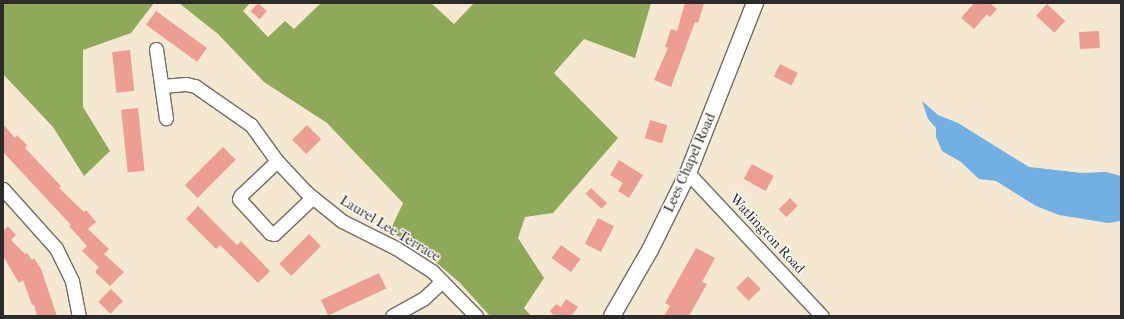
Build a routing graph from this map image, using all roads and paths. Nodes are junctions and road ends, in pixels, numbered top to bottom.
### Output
1 (755, 3) edge
2 (156, 49) dead end
3 (162, 86) junction
4 (166, 118) dead end
5 (277, 161) junction
6 (688, 173) junction
7 (3, 189) edge
8 (312, 198) junction
9 (442, 281) junction
10 (79, 316) edge
11 (392, 316) edge
12 (476, 316) edge
13 (612, 316) edge
14 (822, 316) edge

1 - 6 main road, Lees Chapel Road
2 - 3 street
3 - 4 street
3 - 5 street, Laurel Lee Terrace
5 - 8 street, Laurel Lee Terrace
5 - 8 street
6 - 13 main road, Lees Chapel Road
6 - 14 street, Watlington Road
7 - 10 street
8 - 9 street, Laurel Lee Terrace
9 - 11 street
9 - 12 street, Laurel Lee Terrace

